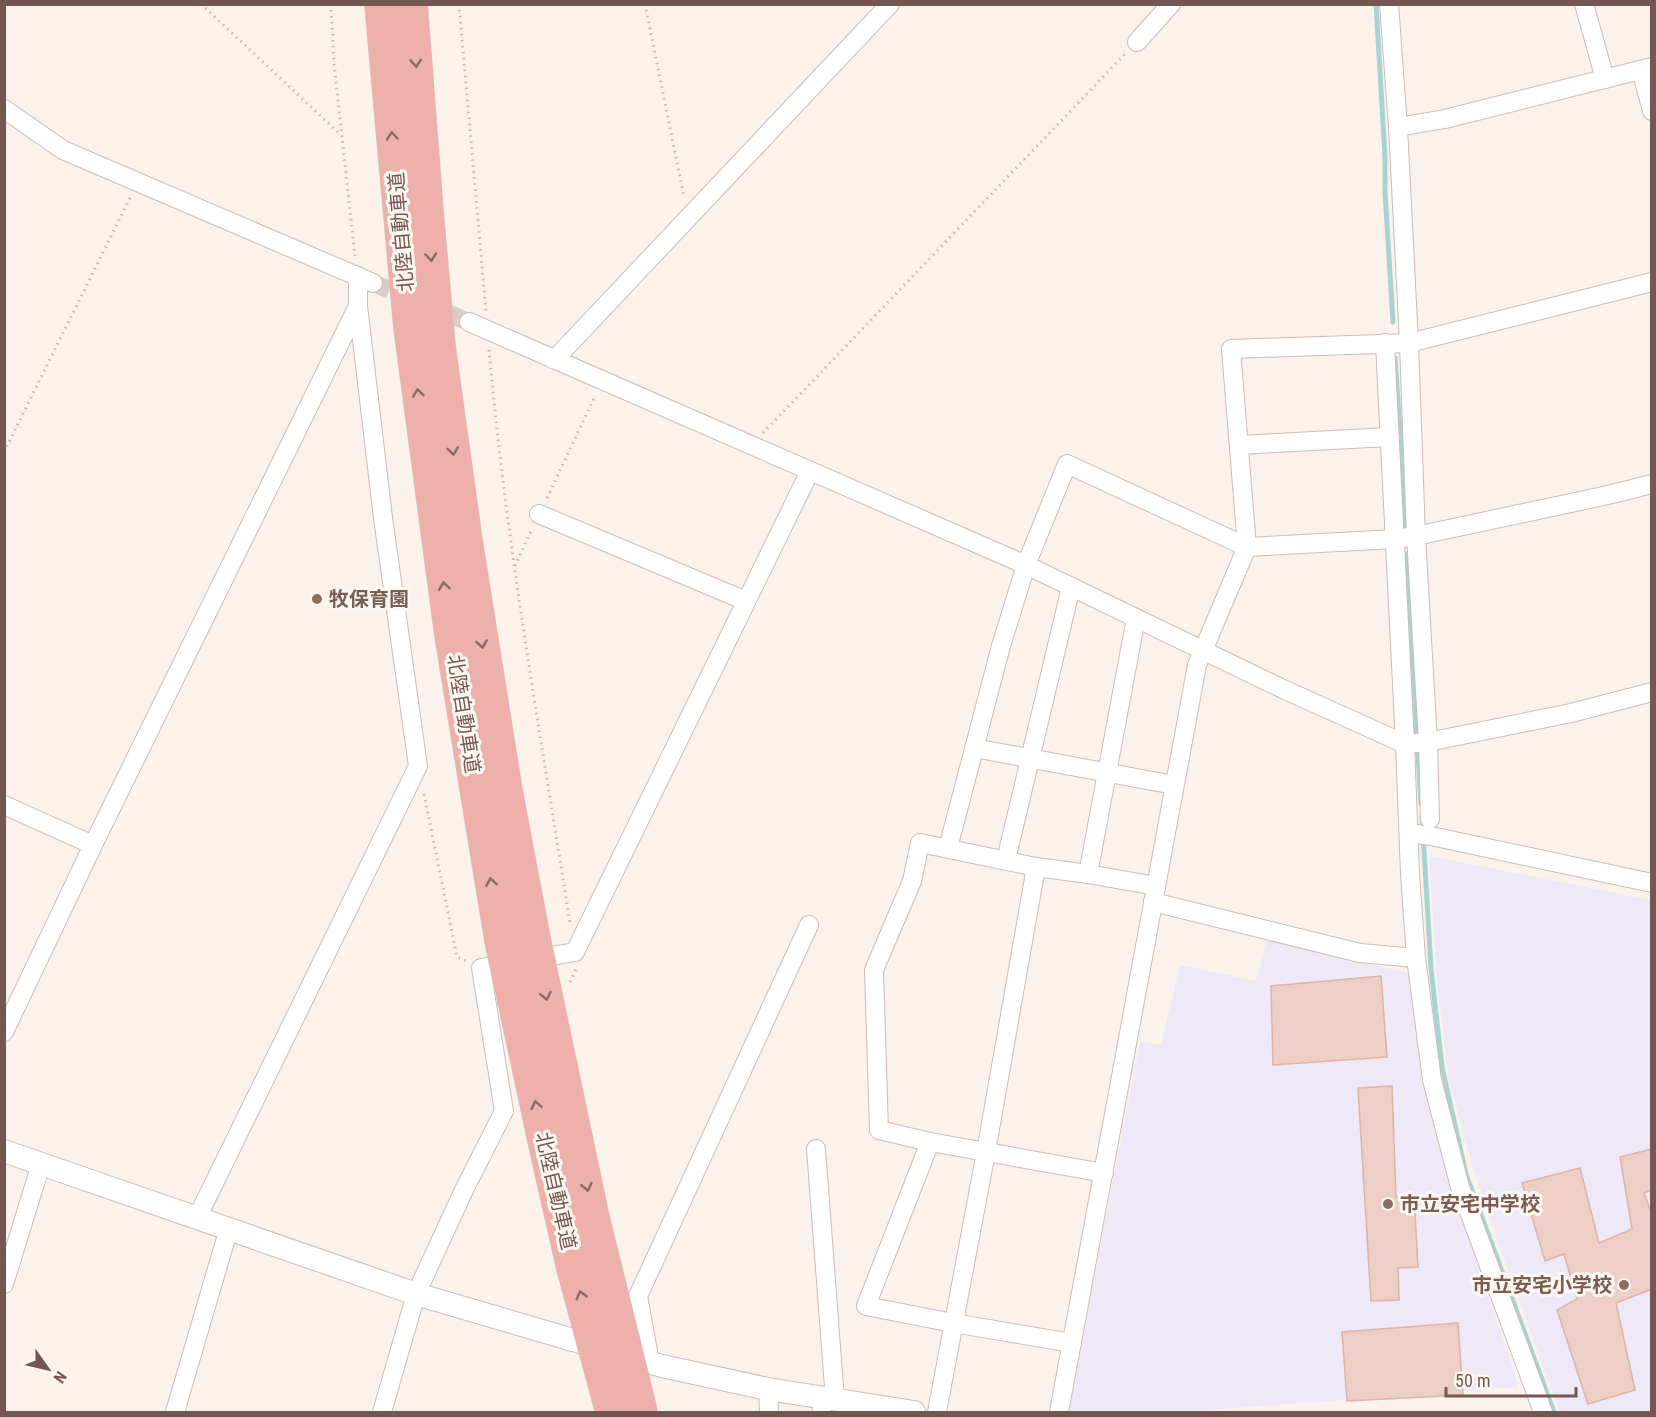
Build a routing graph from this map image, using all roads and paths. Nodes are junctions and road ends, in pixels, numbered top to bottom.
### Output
1 (201, 4) edge
2 (331, 4) edge
3 (381, 4) edge
4 (411, 4) edge
5 (459, 4) edge
6 (645, 4) edge
7 (890, 4) edge
8 (1171, 4) edge
9 (1389, 4) edge
10 (1584, 4) edge
11 (1137, 42) joint
12 (1646, 69) edge
13 (1605, 79) junction
14 (4, 109) edge
15 (1652, 111) edge
16 (1398, 127) junction
17 (342, 136) junction
18 (138, 181) junction
19 (688, 218) junction
20 (365, 279) junction
21 (1652, 282) edge
22 (358, 306) junction
23 (469, 322) tunnel mouth
24 (488, 331) junction
25 (1385, 343) junction
26 (1409, 343) junction
27 (554, 360) junction
28 (602, 381) junction
29 (1390, 438) junction
30 (751, 445) junction
31 (1239, 445) junction
32 (4, 452) edge
33 (810, 471) junction
34 (1652, 484) edge
35 (539, 514) junction
36 (1416, 536) junction
37 (1395, 539) junction
38 (1247, 548) junction
39 (1026, 565) junction
40 (514, 567) junction
41 (1071, 587) junction
42 (746, 601) junction
43 (1136, 618) junction
44 (1203, 650) junction
45 (1652, 692) edge
46 (1428, 742) junction
47 (1405, 744) junction
48 (974, 748) junction
49 (1030, 758) junction
50 (418, 765) junction
51 (1106, 772) junction
52 (1174, 785) junction
53 (4, 805) edge
54 (1431, 828) junction
55 (1409, 833) junction
56 (93, 845) junction
57 (948, 848) junction
58 (1006, 860) junction
59 (1036, 867) junction
60 (1088, 874) junction
61 (1652, 883) edge
62 (1155, 894) junction
63 (809, 925) dead end
64 (577, 957) junction
65 (1416, 958) junction
66 (481, 968) junction
67 (565, 984) dead end
68 (4, 1032) edge
69 (930, 1142) junction
70 (816, 1149) dead end
71 (4, 1151) edge
72 (986, 1152) junction
73 (41, 1164) junction
74 (1104, 1173) junction
75 (197, 1218) junction
76 (229, 1228) junction
77 (4, 1284) edge
78 (416, 1294) junction
79 (953, 1323) junction
80 (1072, 1343) junction
81 (650, 1362) junction
82 (768, 1389) junction
83 (826, 1403) edge
84 (175, 1413) edge
85 (382, 1413) edge
86 (612, 1413) edge
87 (641, 1413) edge
88 (769, 1413) edge
89 (914, 1413) edge
90 (937, 1413) edge
91 (1059, 1413) edge
92 (1543, 1413) edge

1 - 17 path
2 - 17 path
86 -> 3 highway, 北陸自動車道, bridge
4 -> 87 highway, 北陸自動車道, bridge
5 - 24 path
6 - 19 path
7 - 19 street
8 - 11 street
9 - 16 street
10 - 13 street
11 - 30 path
12 - 13 street
12 - 15 street
13 - 16 street
14 - 18 street
16 - 26 street
17 - 20 path
18 - 20 street
18 - 32 path
19 - 27 street
20 - 22 street
21 - 26 street
22 - 50 street
22 - 56 street
23 - 24 street
24 - 27 street
24 - 40 path
25 - 26 street
25 - 29 street
25 - 31 street
26 - 36 street
27 - 28 street
28 - 30 street
28 - 35 path
29 - 31 street
29 - 37 street
30 - 33 street
31 - 38 street
33 - 39 street
33 - 42 street
34 - 36 street
35 - 40 path
35 - 42 street
36 - 37 street
36 - 46 street
37 - 38 street
37 - 47 street
38 - 39 street
38 - 44 street
39 - 41 street
39 - 48 street
40 - 64 path
41 - 43 street
41 - 49 street
42 - 64 street
43 - 44 street
43 - 51 street
44 - 47 street
44 - 52 street
45 - 46 street
46 - 47 street
46 - 54 street
47 - 55 street
48 - 49 street
48 - 57 street
49 - 51 street
49 - 58 street
50 - 66 path
50 - 75 street
51 - 52 street
51 - 60 street
52 - 62 street
53 - 56 street
54 - 55 street
54 - 61 street
55 - 65 street
56 - 68 street
57 - 58 street
57 - 69 street
58 - 59 street
59 - 60 street
59 - 72 street
60 - 62 street
62 - 65 street
62 - 74 street
63 - 81 street
64 - 66 street
64 - 67 path
65 - 92 street
66 - 78 street
69 - 72 street
69 - 79 street
70 - 83 street
71 - 73 street
72 - 74 street
72 - 79 street
73 - 75 street
73 - 77 street
74 - 80 street
75 - 76 street
76 - 78 street
76 - 84 street
78 - 81 street
78 - 85 street
79 - 80 street
79 - 90 street
80 - 91 street
81 - 82 street
82 - 83 street
82 - 88 street
83 - 89 street

